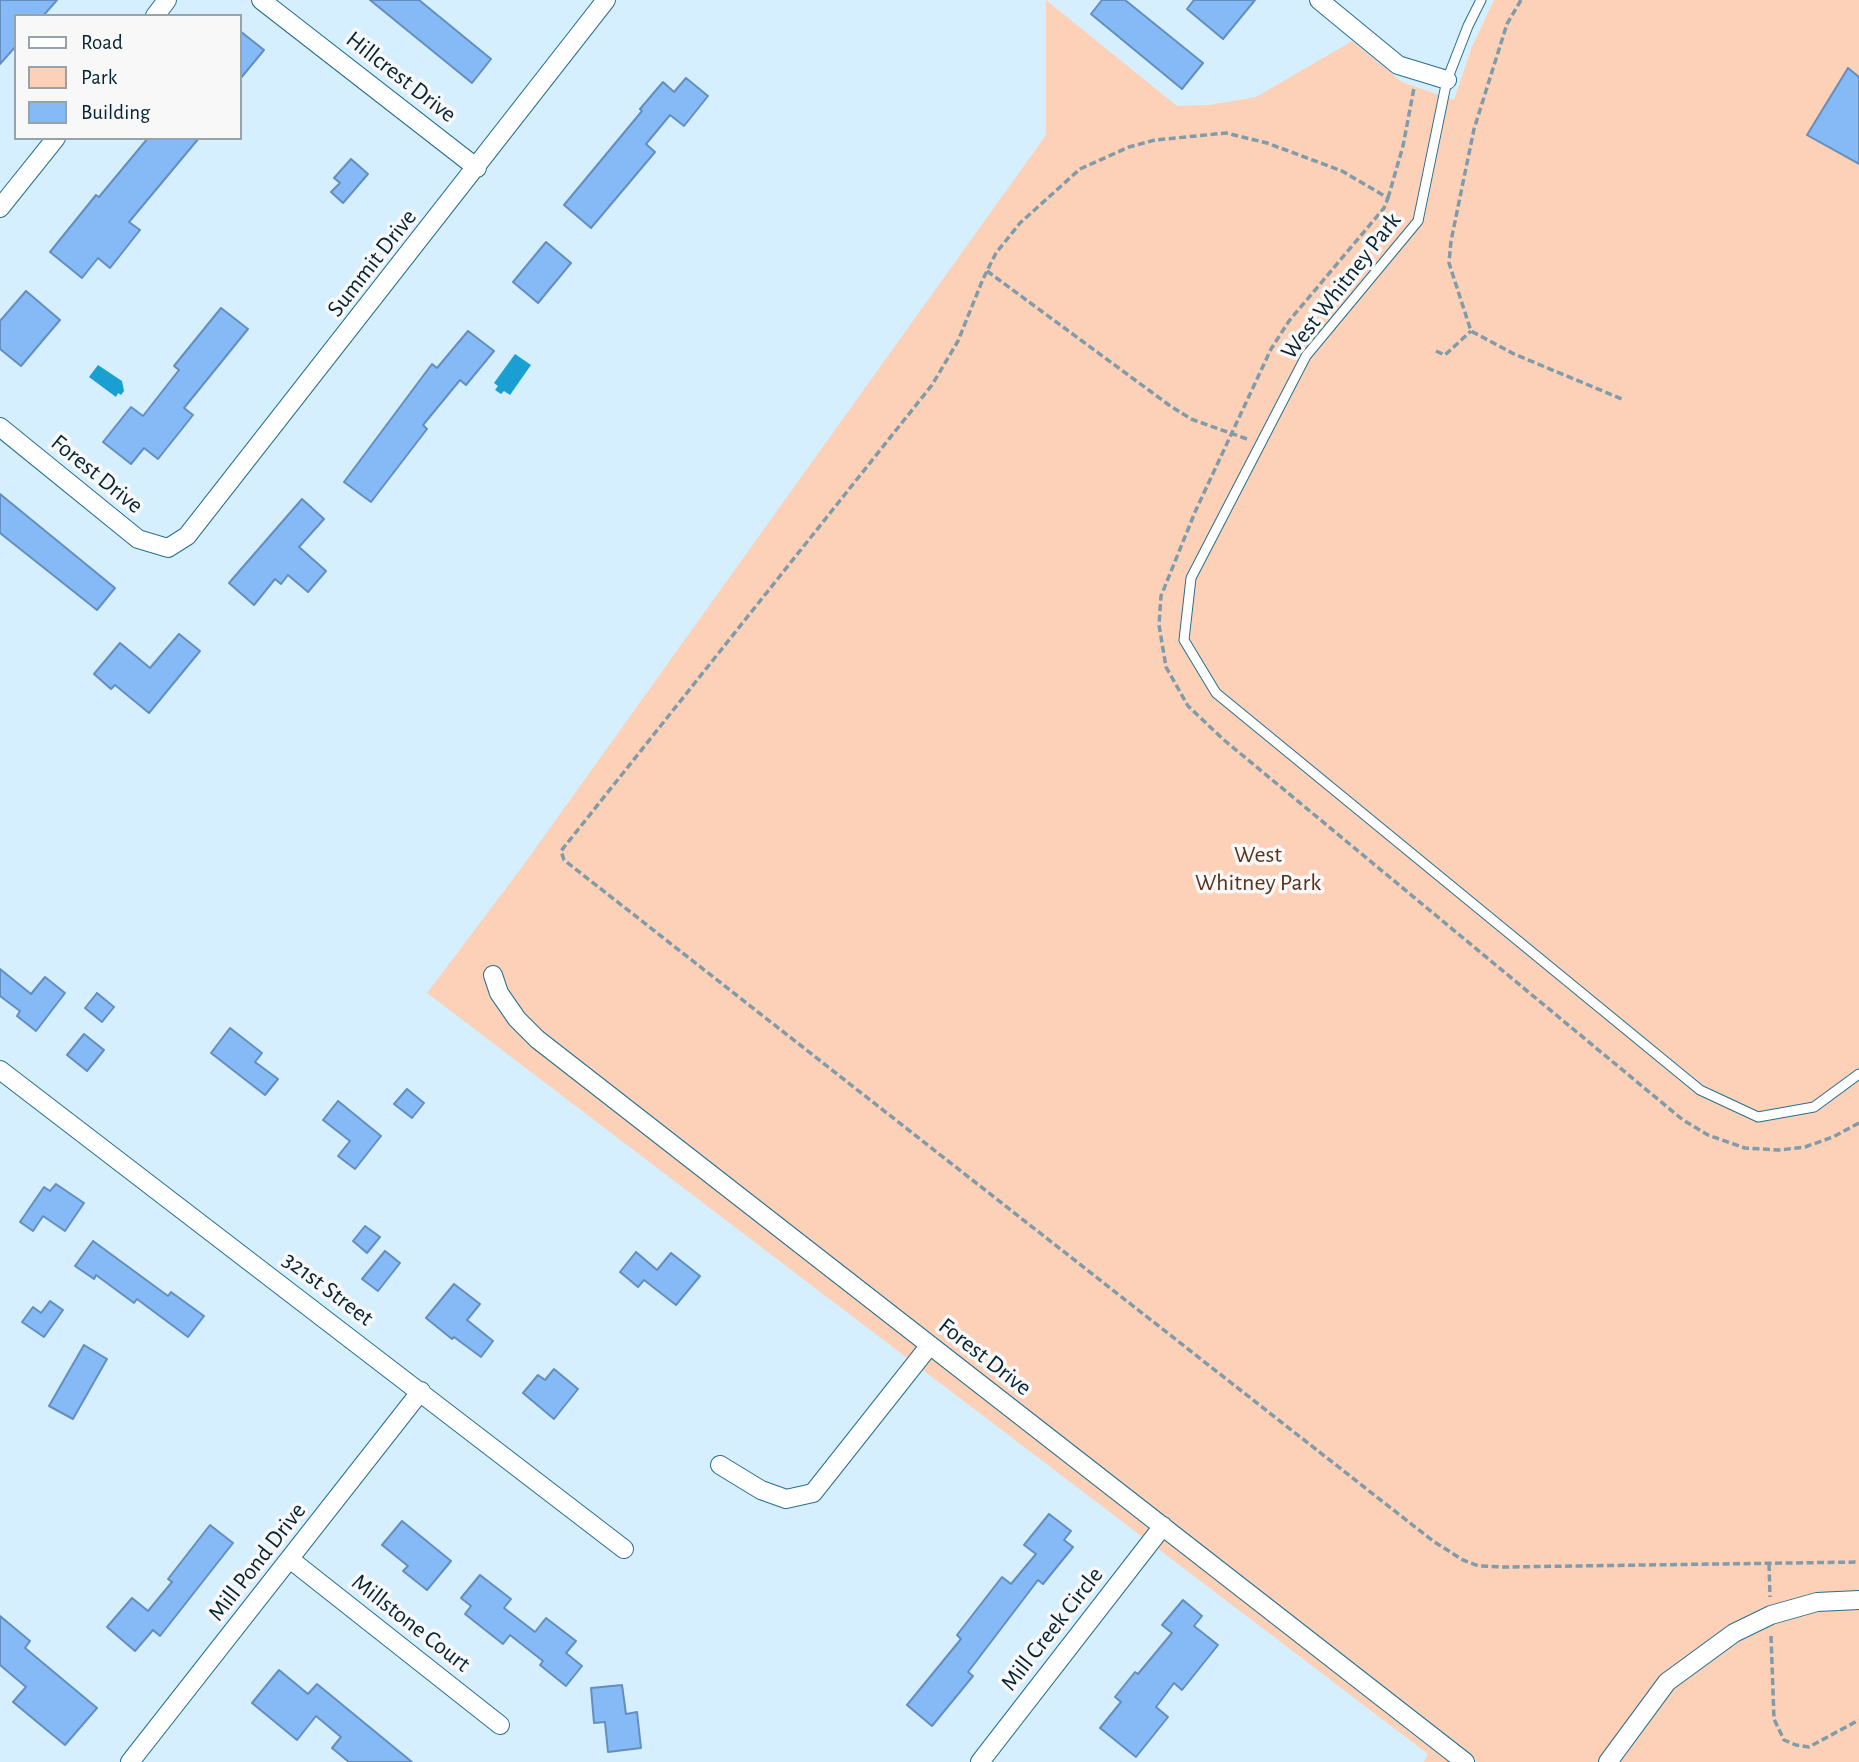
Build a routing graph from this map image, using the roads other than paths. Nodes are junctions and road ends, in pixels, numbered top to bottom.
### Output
1 (261, 0) edge
2 (607, 0) edge
3 (1319, 0) edge
4 (1481, 0) edge
5 (1447, 80) junction
6 (54, 140) edge
7 (477, 168) junction
8 (0, 208) edge
9 (0, 427) edge
10 (168, 548) joint
11 (493, 975) dead end
12 (0, 1070) edge
13 (1859, 1074) edge
14 (930, 1345) junction
15 (421, 1391) junction
16 (720, 1465) dead end
17 (1163, 1526) junction
18 (624, 1549) dead end
19 (291, 1560) junction
20 (1859, 1600) edge
21 (500, 1724) dead end
22 (130, 1762) edge
23 (980, 1762) edge
24 (1465, 1762) edge
25 (1608, 1762) edge

1 - 7 street, Hillcrest Drive
2 - 7 street, Summit Drive
3 - 5 street
4 - 5 lane, West Whitney Park
5 - 13 lane, West Whitney Park
6 - 8 street
7 - 10 street, Summit Drive
9 - 10 street, Forest Drive
11 - 14 street, Forest Drive
12 - 15 street, 321st Street
14 - 16 street
14 - 17 street, Forest Drive
15 - 18 street, 321st Street
15 - 19 street, Mill Pond Drive
17 - 23 street, Mill Creek Circle
17 - 24 street, Forest Drive
19 - 21 street, Millstone Court
19 - 22 street, Mill Pond Drive
20 - 25 street

